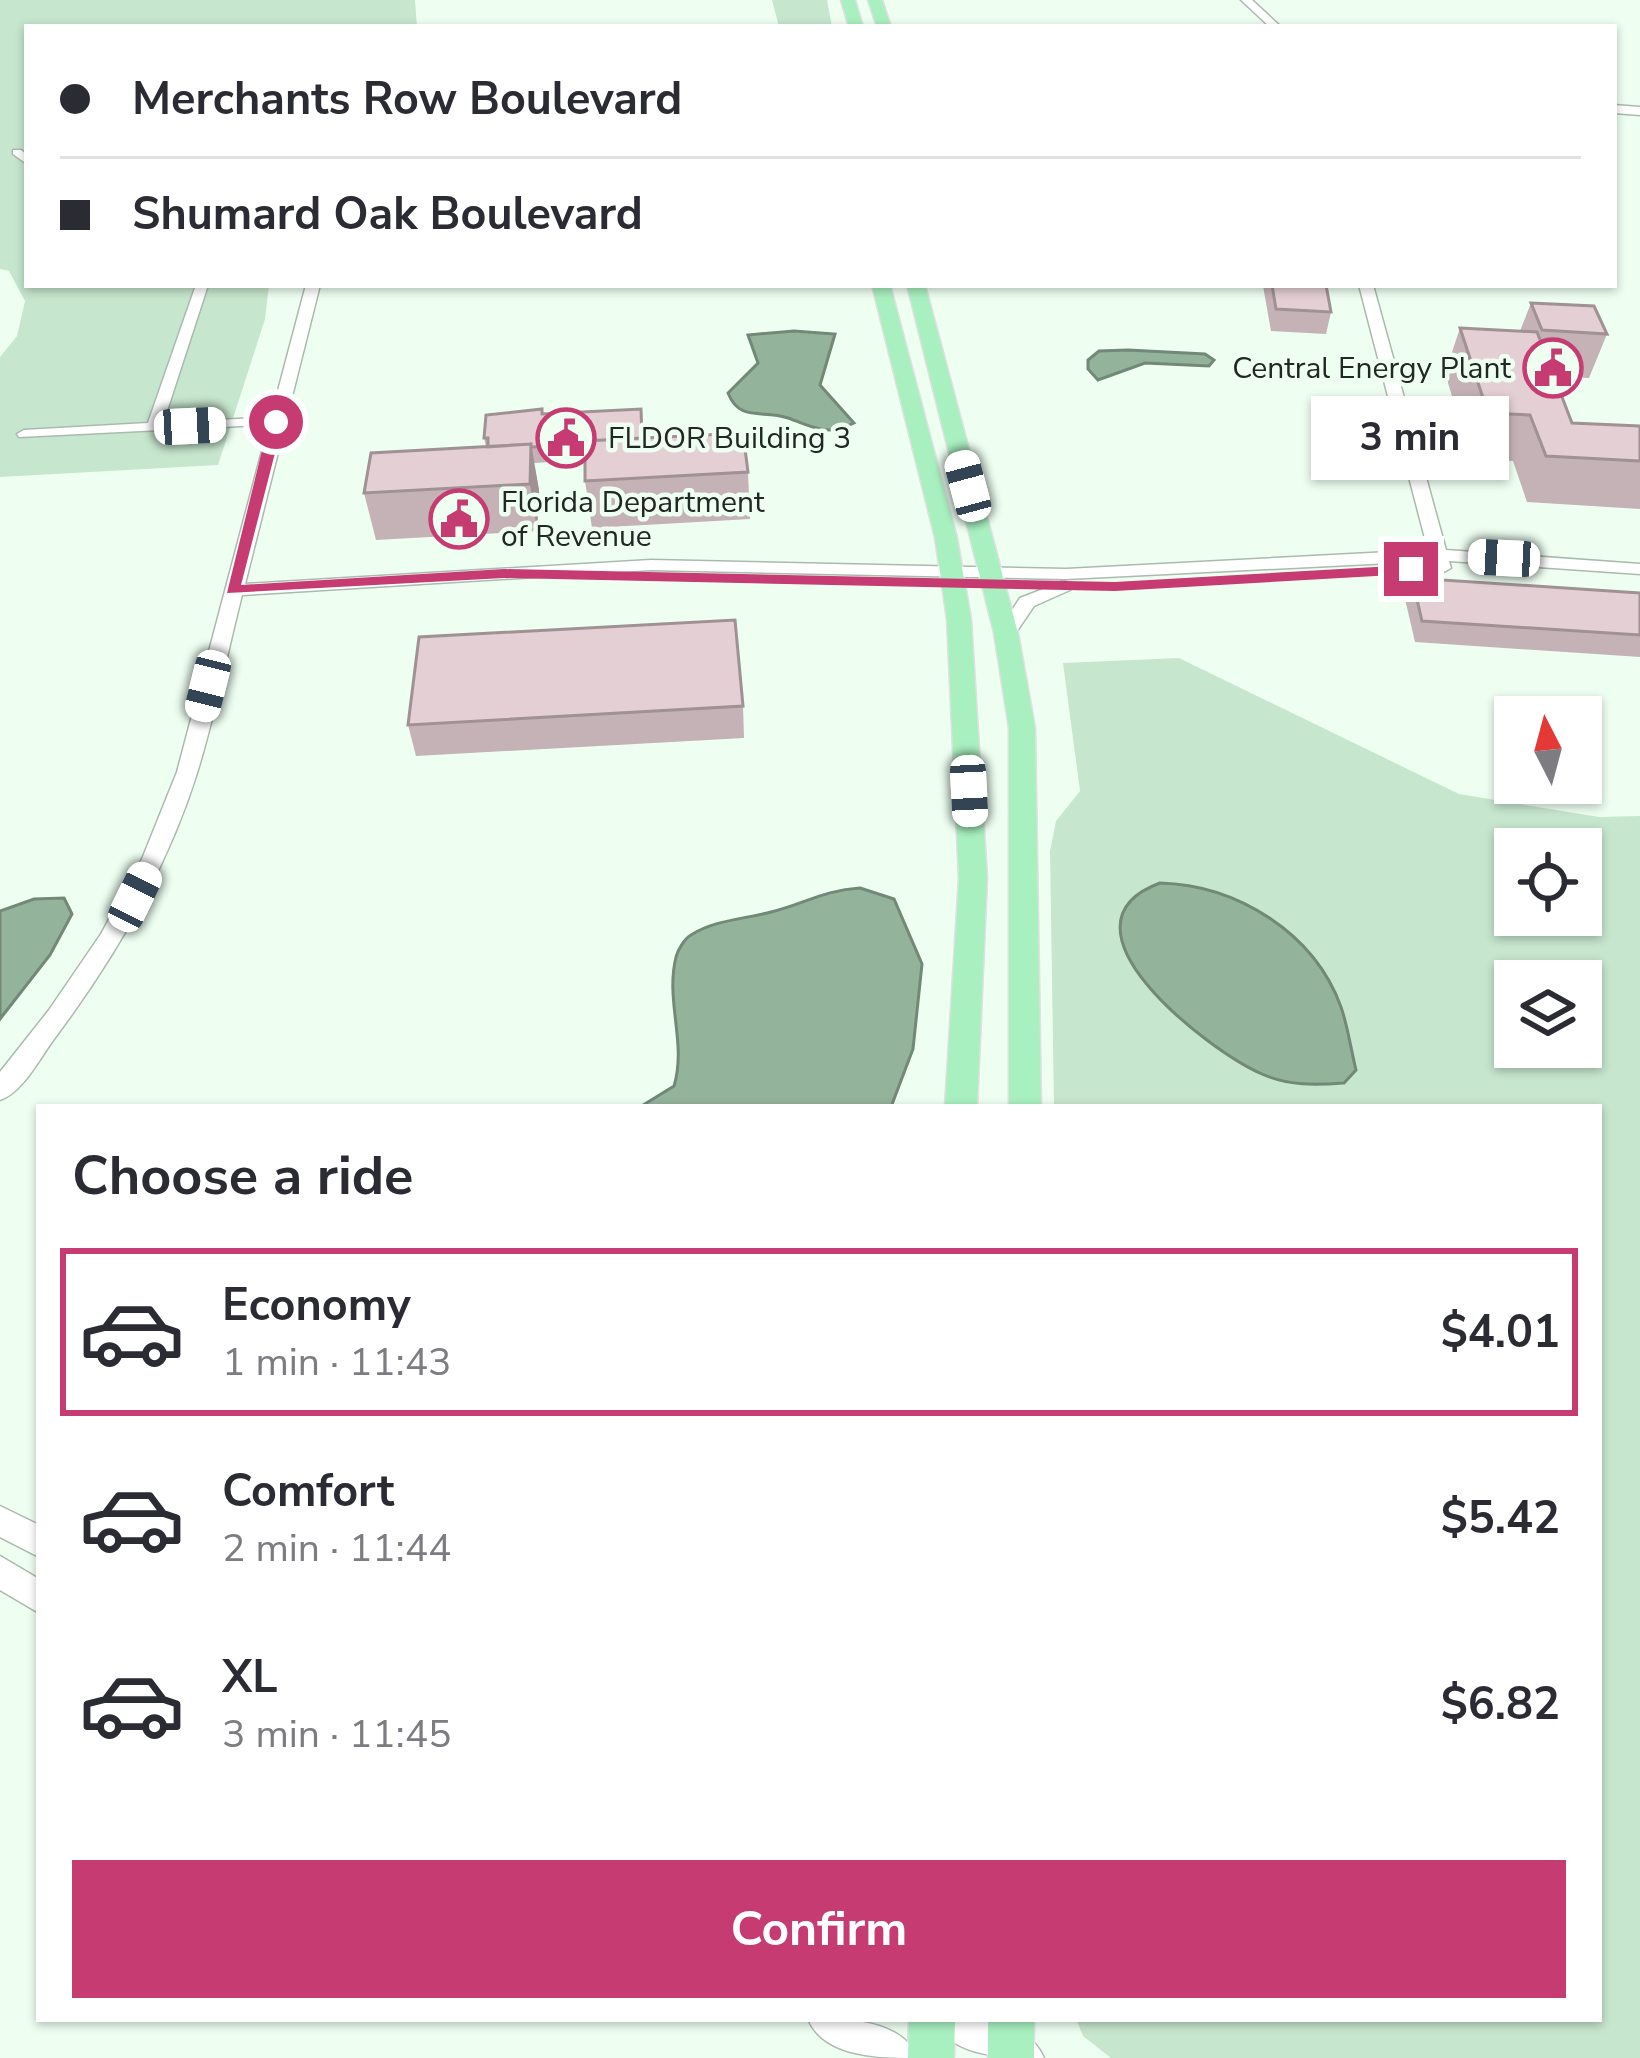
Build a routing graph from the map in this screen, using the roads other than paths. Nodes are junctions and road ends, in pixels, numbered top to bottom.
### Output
1 (1246, 0) edge
2 (1273, 24) edge
3 (201, 288) edge
4 (313, 288) edge
5 (882, 288) edge
6 (917, 288) edge
7 (1367, 288) edge
8 (276, 422) junction
9 (154, 428) junction
10 (25, 434) dead end
11 (980, 532) junction
12 (1439, 563) junction
13 (1640, 569) edge
14 (954, 577) junction
15 (990, 578) junction
16 (1065, 580) junction
17 (1640, 583) edge
18 (232, 590) junction
19 (1006, 633) junction
20 (0, 1090) edge
21 (961, 1104) edge
22 (1025, 1104) edge
23 (0, 1521) edge
24 (36, 1540) edge
25 (0, 1572) edge
26 (36, 1595) edge
27 (832, 2022) edge
28 (932, 2022) edge
29 (959, 2022) edge
30 (1014, 2046) edge
31 (899, 2058) edge
32 (931, 2058) edge

1 - 2 street
3 - 9 street
4 - 8 street
5 - 14 main road
6 - 11 main road
7 - 12 street
8 - 9 street
8 - 18 street
9 - 10 street
11 - 15 main road
11 - 16 street
12 - 13 street
12 - 16 street
12 - 17 street
14 - 15 street
14 - 18 street
14 - 21 main road
15 - 16 street
15 - 19 main road
16 - 19 street
18 - 20 street
19 - 22 main road
23 - 24 street
25 - 26 street
27 - 31 street
28 - 32 main road
29 - 30 street

